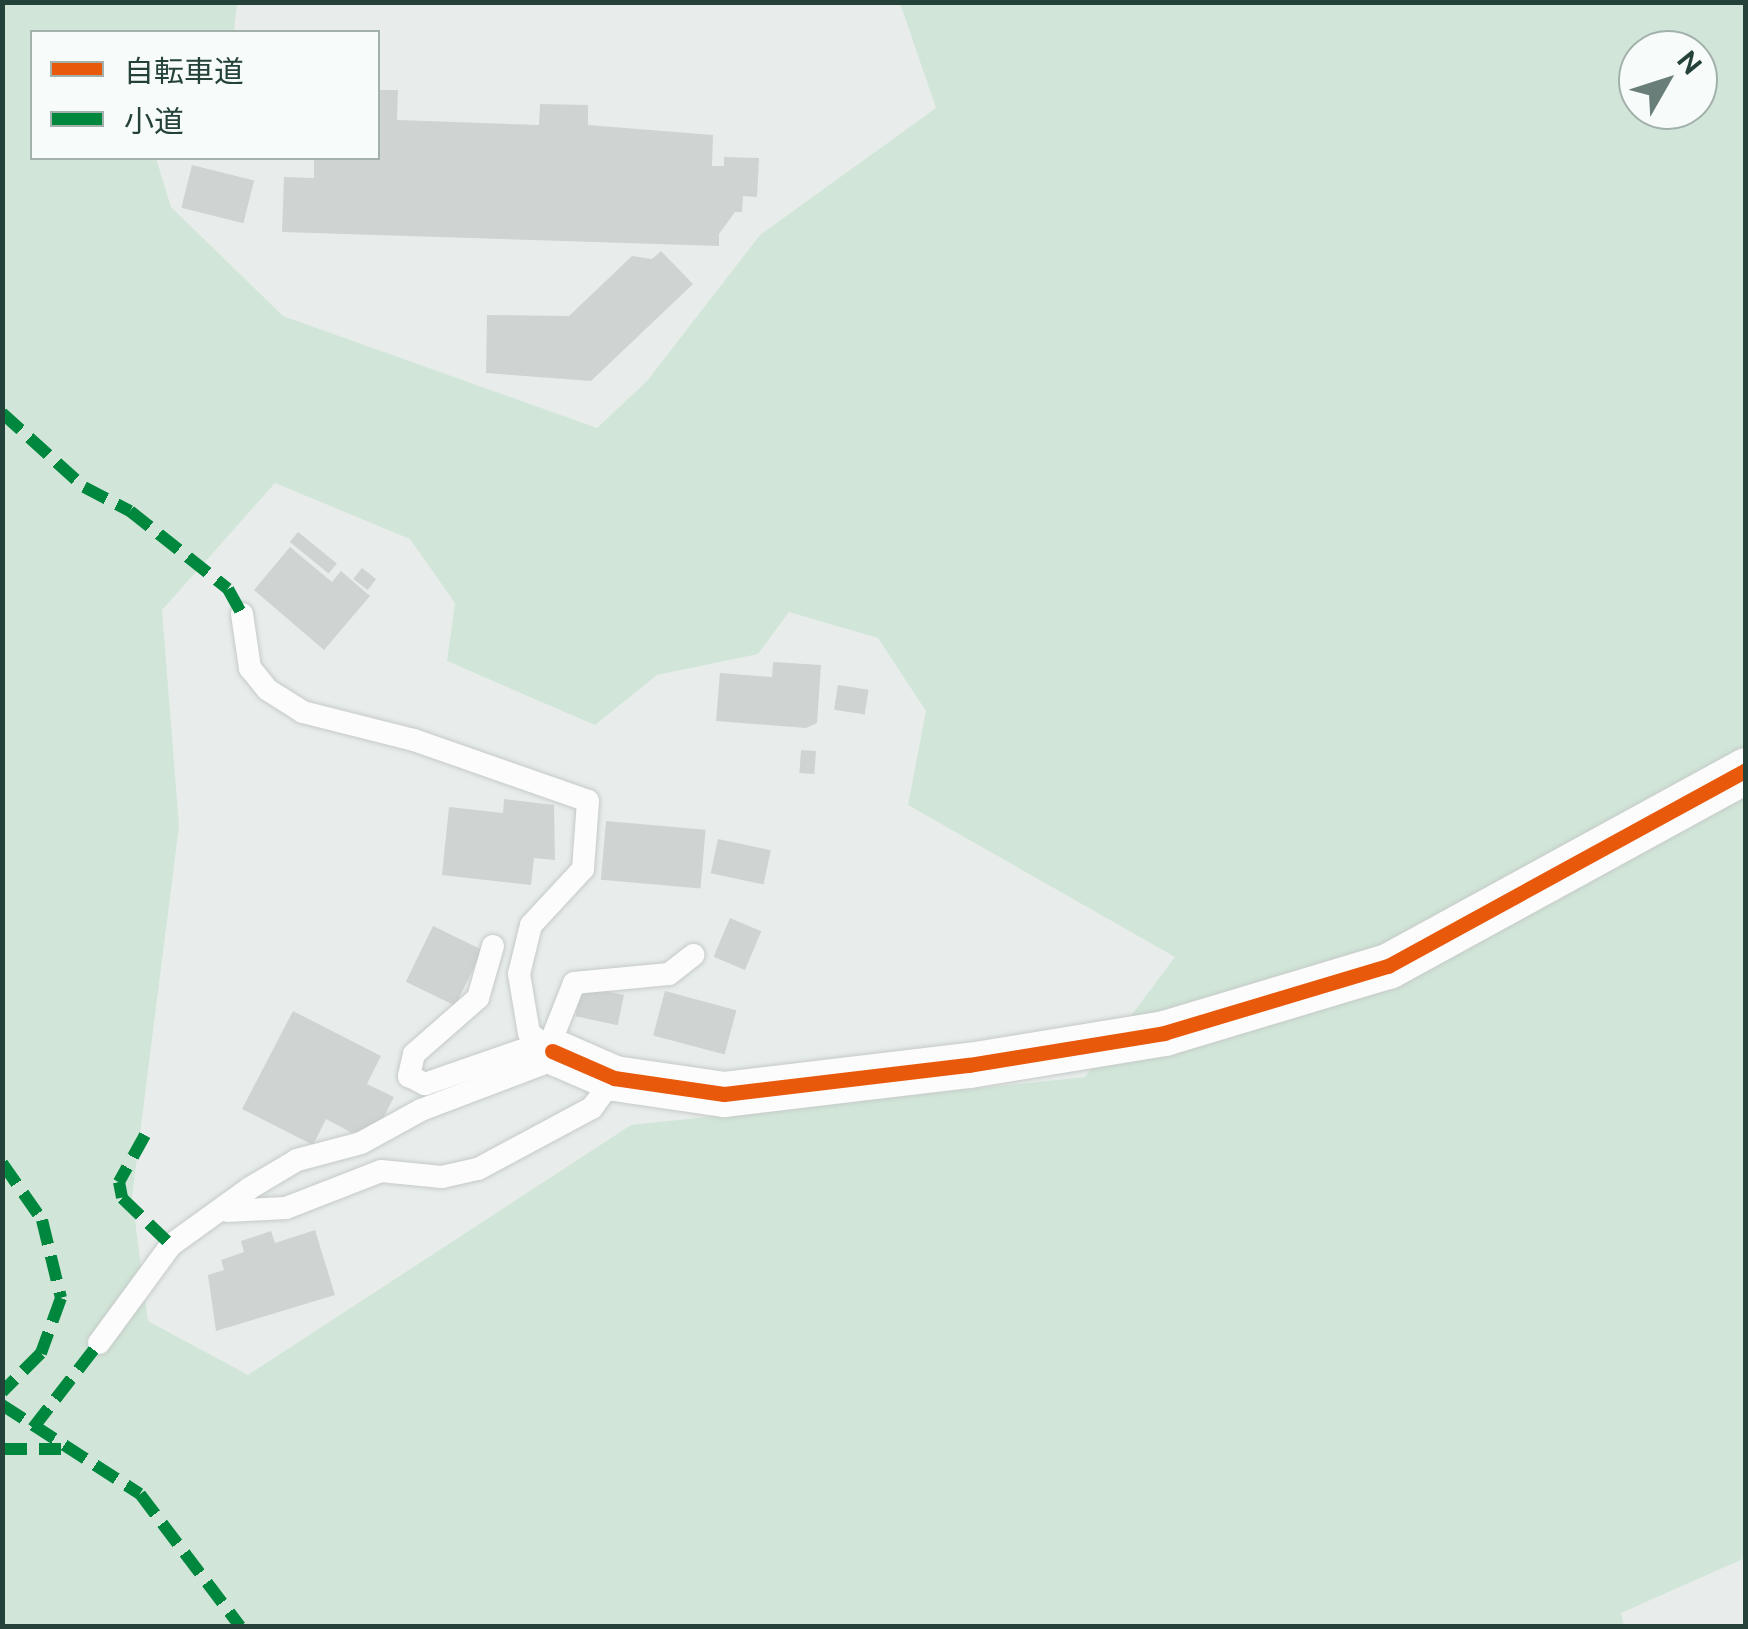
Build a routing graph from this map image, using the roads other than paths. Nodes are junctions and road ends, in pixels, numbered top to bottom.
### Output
1 (242, 614) dead end
2 (1746, 770) edge
3 (493, 946) dead end
4 (692, 954) dead end
5 (544, 1048) junction
6 (614, 1078) junction
7 (227, 1211) junction
8 (99, 1343) dead end

1 - 5 lane
2 - 6 street
3 - 5 lane
4 - 5 lane
5 - 6 street
5 - 7 lane
6 - 7 lane
7 - 8 lane

